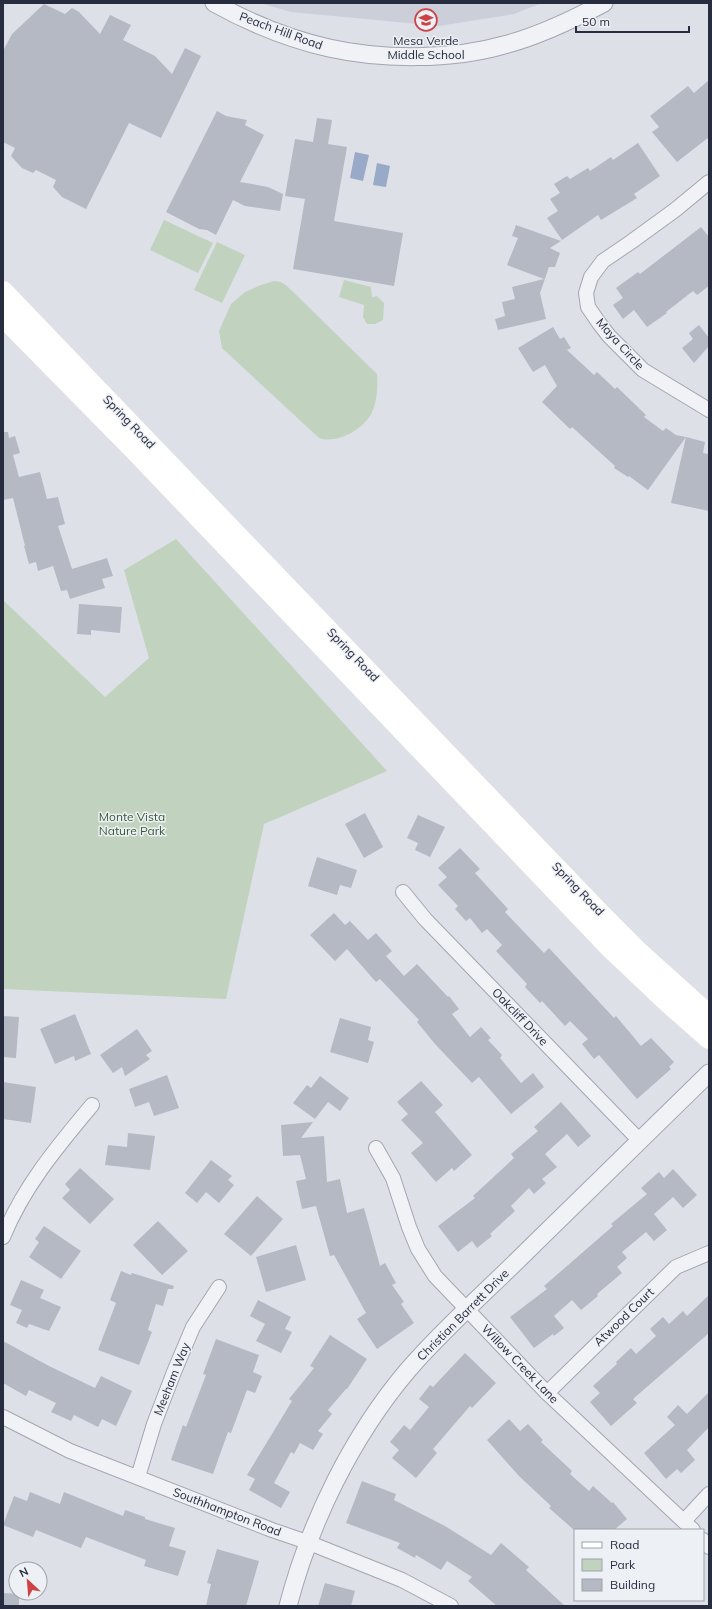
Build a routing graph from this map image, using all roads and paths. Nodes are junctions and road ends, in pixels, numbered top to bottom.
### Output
1 (214, 3) edge
2 (604, 3) edge
3 (709, 182) edge
4 (3, 291) edge
5 (3, 317) edge
6 (709, 410) edge
7 (403, 892) dead end
8 (709, 1015) edge
9 (709, 1039) edge
10 (709, 1073) edge
11 (92, 1105) dead end
12 (640, 1141) junction
13 (376, 1148) dead end
14 (3, 1237) edge
15 (709, 1253) edge
16 (219, 1287) dead end
17 (467, 1310) junction
18 (547, 1393) junction
19 (3, 1416) edge
20 (138, 1477) junction
21 (709, 1494) edge
22 (688, 1525) edge
23 (307, 1542) junction
24 (288, 1606) edge
25 (451, 1606) edge

1 - 2 street, Peach Hill Road
3 - 6 street, Maya Circle
4 - 8 main road, Spring Road
5 - 9 main road, Spring Road
7 - 12 street, Oakcliff Drive
10 - 12 street, Christian Barrett Drive
11 - 14 street
12 - 17 street, Christian Barrett Drive
13 - 17 street, Willow Creek Lane
15 - 18 street, Atwood Court
16 - 20 street, Meeham Way
17 - 18 street, Willow Creek Lane
17 - 23 street, Christian Barrett Drive
18 - 22 street, Willow Creek Lane
19 - 20 street, Southhampton Road
20 - 23 street, Southhampton Road
21 - 22 street
23 - 24 street, Christian Barrett Drive
23 - 25 street, Southhampton Road

